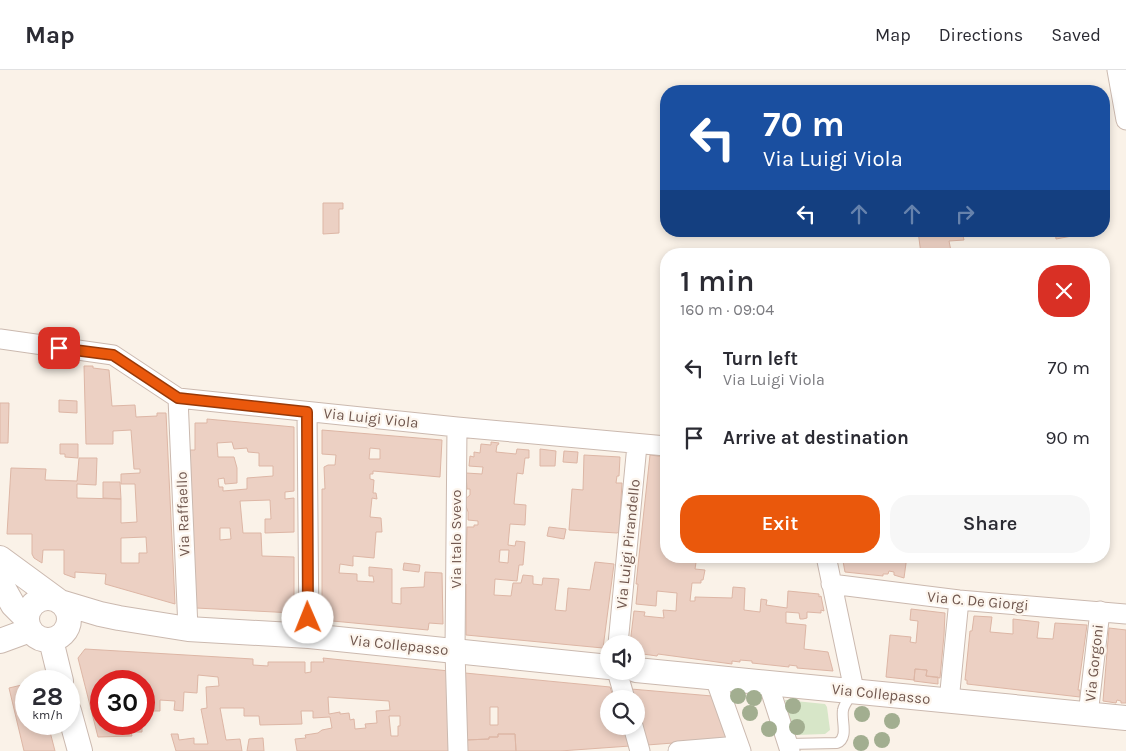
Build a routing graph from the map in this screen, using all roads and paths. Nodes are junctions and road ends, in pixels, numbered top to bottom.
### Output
1 (1117, 70) edge
2 (1126, 120) edge
3 (0, 339) edge
4 (178, 398) junction
5 (307, 412) junction
6 (457, 427) junction
7 (637, 445) junction
8 (660, 446) edge
9 (0, 558) edge
10 (827, 563) edge
11 (0, 582) edge
12 (831, 584) junction
13 (959, 600) junction
14 (60, 602) junction
15 (1100, 611) junction
16 (100, 614) junction
17 (1126, 614) edge
18 (44, 629) junction
19 (188, 629) junction
20 (619, 635) edge
21 (309, 636) junction
22 (0, 641) edge
23 (455, 651) junction
24 (600, 666) edge
25 (57, 670) edge
26 (645, 671) edge
27 (715, 678) junction
28 (768, 683) junction
29 (854, 690) junction
30 (949, 701) junction
31 (1088, 714) junction
32 (1126, 718) edge
33 (76, 735) edge
34 (636, 735) edge
35 (740, 748) edge
36 (789, 748) edge
37 (80, 751) edge
38 (458, 751) edge
39 (640, 751) edge
40 (678, 751) edge

1 - 2 street
3 - 4 street, Via Luigi Viola
4 - 5 street, Via Luigi Viola
4 - 19 street, Via Raffaello
5 - 6 street, Via Luigi Viola
5 - 21 street
6 - 7 street, Via Luigi Viola
6 - 23 street, Via Italo Svevo
7 - 8 street, Via Luigi Viola
7 - 20 street, Via Luigi Pirandello
9 - 14 street
10 - 12 street
11 - 18 street
12 - 13 street, Via C. De Giorgi
12 - 29 street
13 - 15 street, Via C. De Giorgi
13 - 30 street
14 - 16 street, Via Collepasso
14 - 18 street
14 - 18 street
15 - 17 street, Via C. De Giorgi
15 - 31 street, Via Gorgoni
16 - 18 street, Via Collepasso
16 - 19 street, Via Collepasso
18 - 22 street, Via Collepasso
18 - 25 street
19 - 21 street, Via Collepasso
21 - 23 street, Via Collepasso
23 - 24 street, Via Collepasso
23 - 38 street, Via Italo Svevo
26 - 27 street, Via Collepasso
27 - 28 street, Via Collepasso
27 - 35 street
28 - 29 street, Via Collepasso
28 - 36 street
29 - 30 street, Via Collepasso
29 - 36 lane
30 - 31 street, Via Collepasso
31 - 32 street, Via Collepasso
33 - 37 street
34 - 39 street
35 - 40 street

